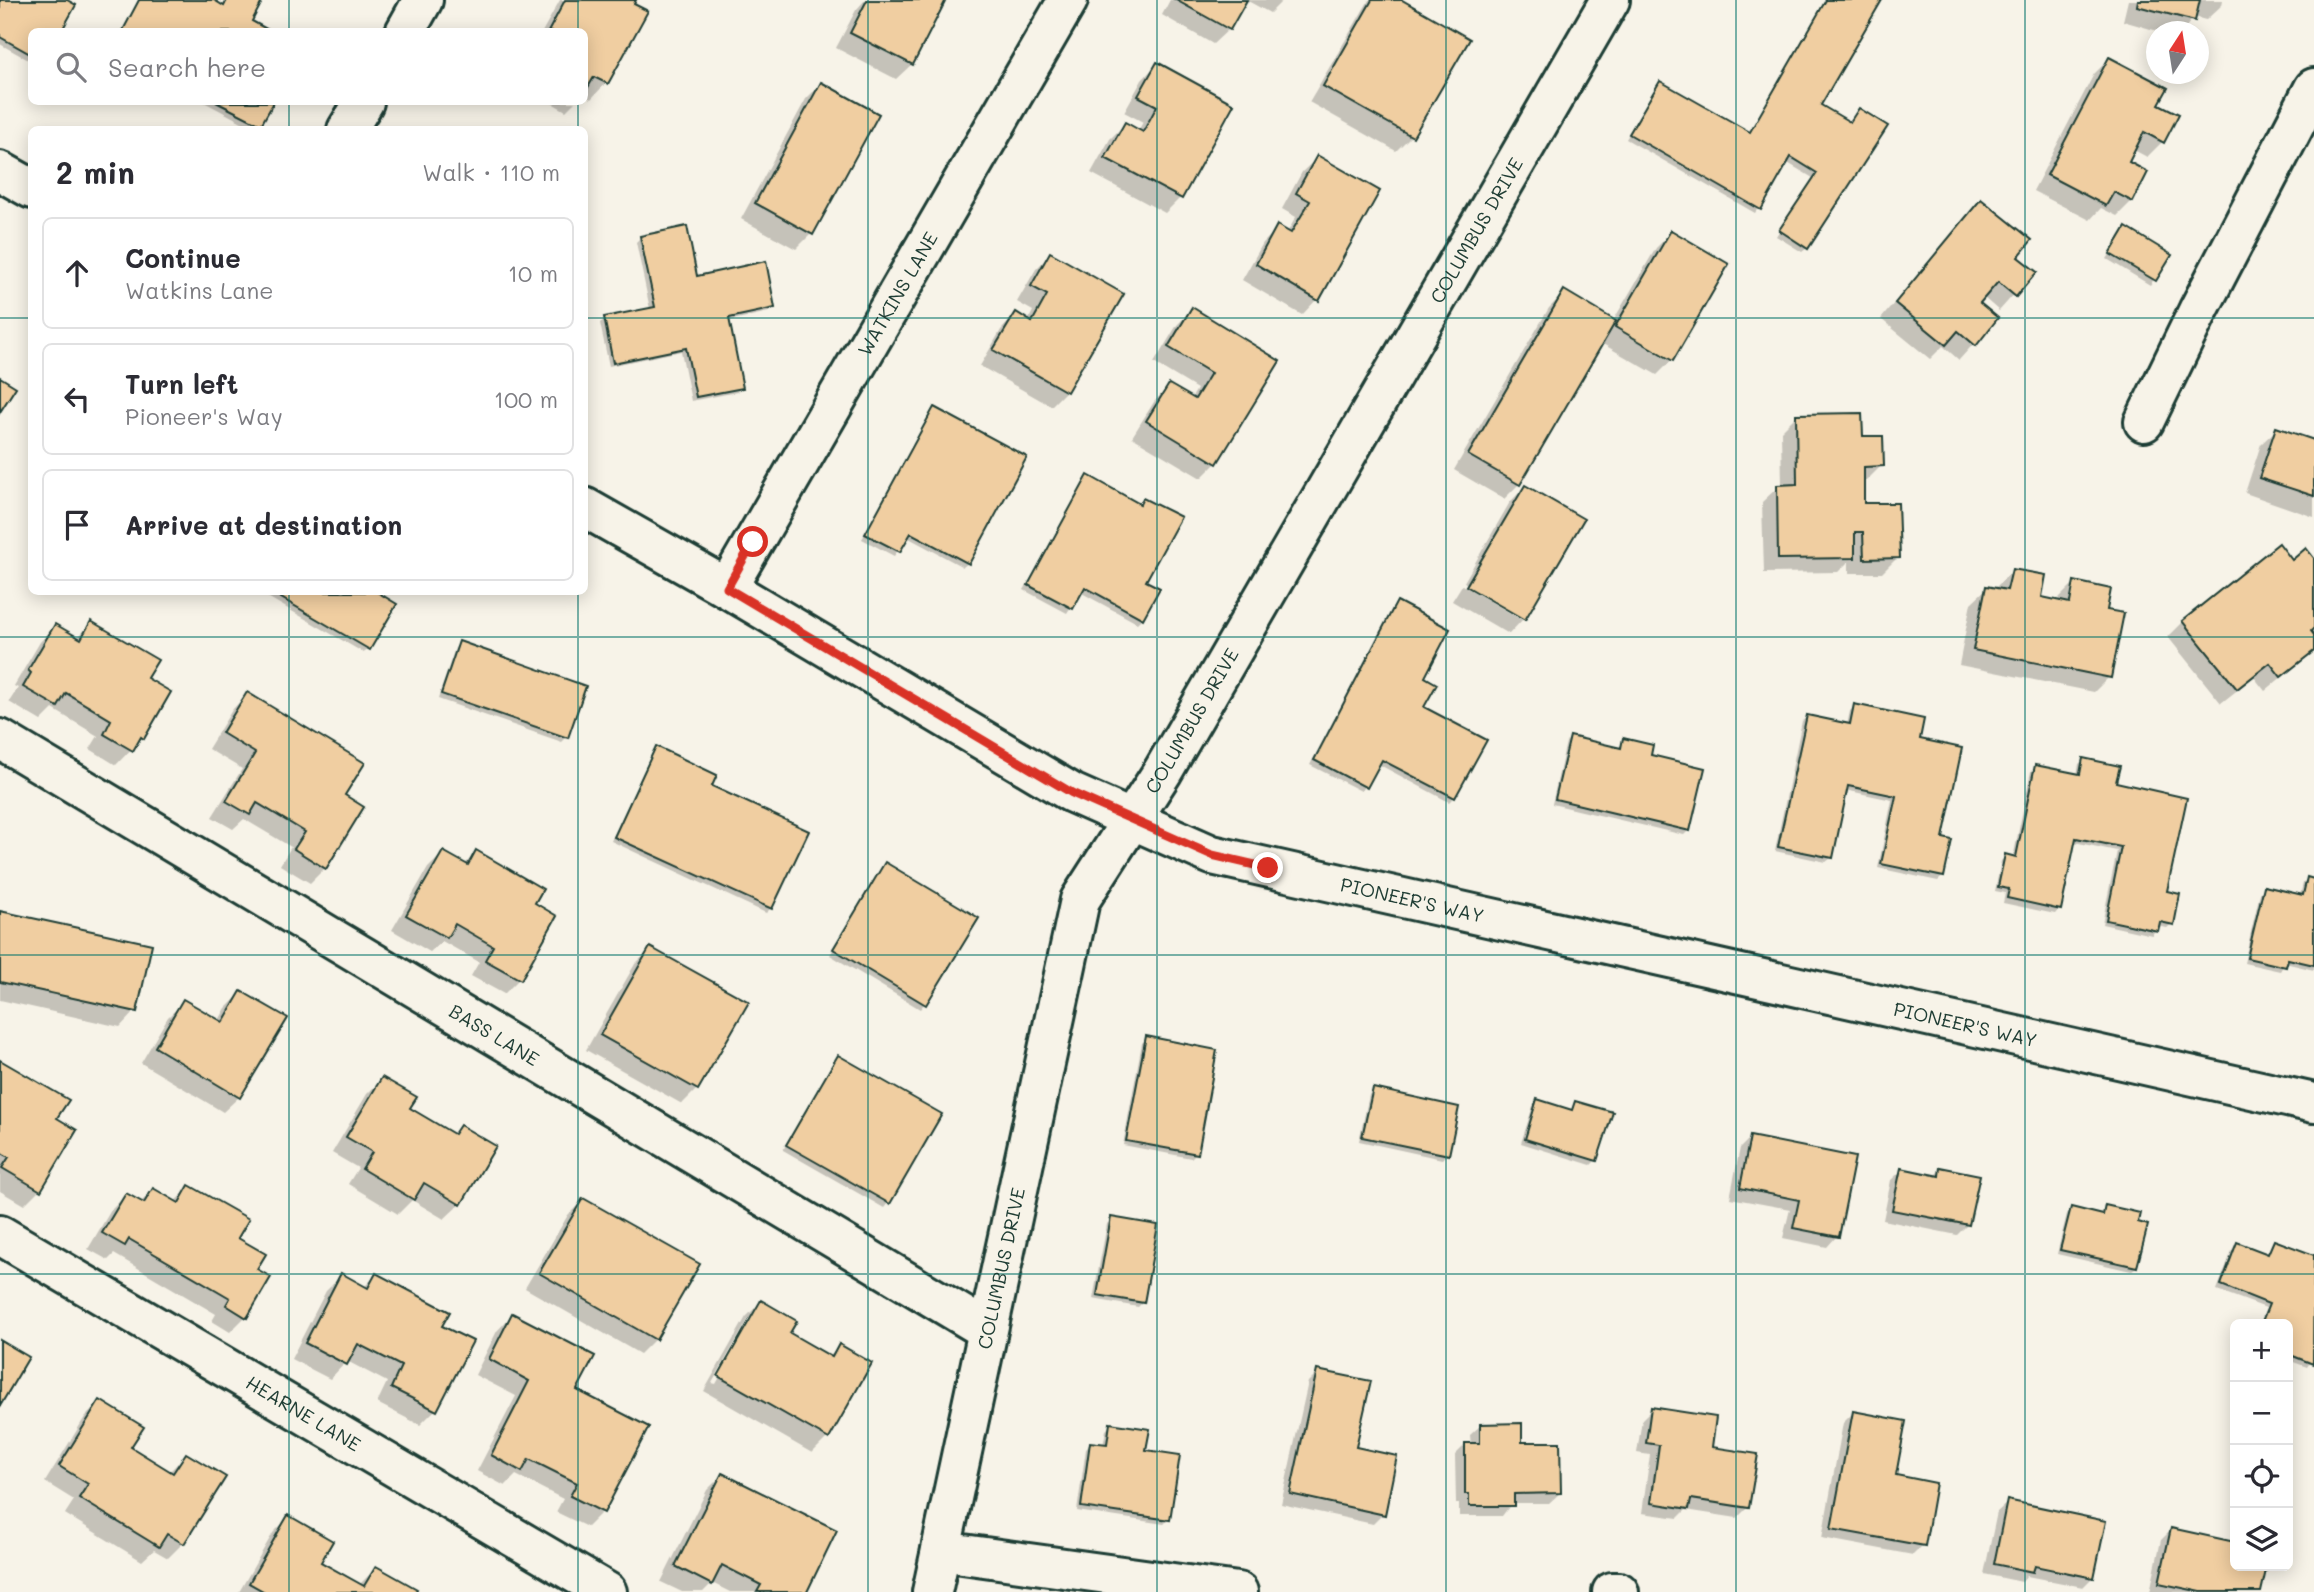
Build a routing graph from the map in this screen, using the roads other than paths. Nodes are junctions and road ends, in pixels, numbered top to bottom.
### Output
1 (424, 0) edge
2 (1068, 0) edge
3 (1610, 0) edge
4 (407, 28) edge
5 (2314, 88) edge
6 (362, 105) edge
7 (349, 126) edge
8 (0, 171) edge
9 (28, 187) edge
10 (2144, 422) dead end
11 (588, 509) edge
12 (727, 588) junction
13 (0, 739) edge
14 (1131, 821) junction
15 (2314, 1103) edge
16 (0, 1235) edge
17 (987, 1330) junction
18 (941, 1551) junction
19 (607, 1592) edge
20 (932, 1592) edge
21 (1238, 1592) edge
22 (1612, 1592) edge
23 (1619, 1592) edge

1 - 4 street
2 - 12 street, WATKINS LANE
3 - 14 street, COLUMBUS DRIVE
5 - 10 street
6 - 7 street
8 - 9 street
11 - 12 street, PIONEER'S WAY
12 - 14 street, PIONEER'S WAY
13 - 17 street, BASS LANE
14 - 15 street, PIONEER'S WAY
14 - 17 street, COLUMBUS DRIVE
16 - 19 street, HEARNE LANE
17 - 18 street, COLUMBUS DRIVE
18 - 20 street, COLUMBUS DRIVE
18 - 21 street
22 - 23 street

